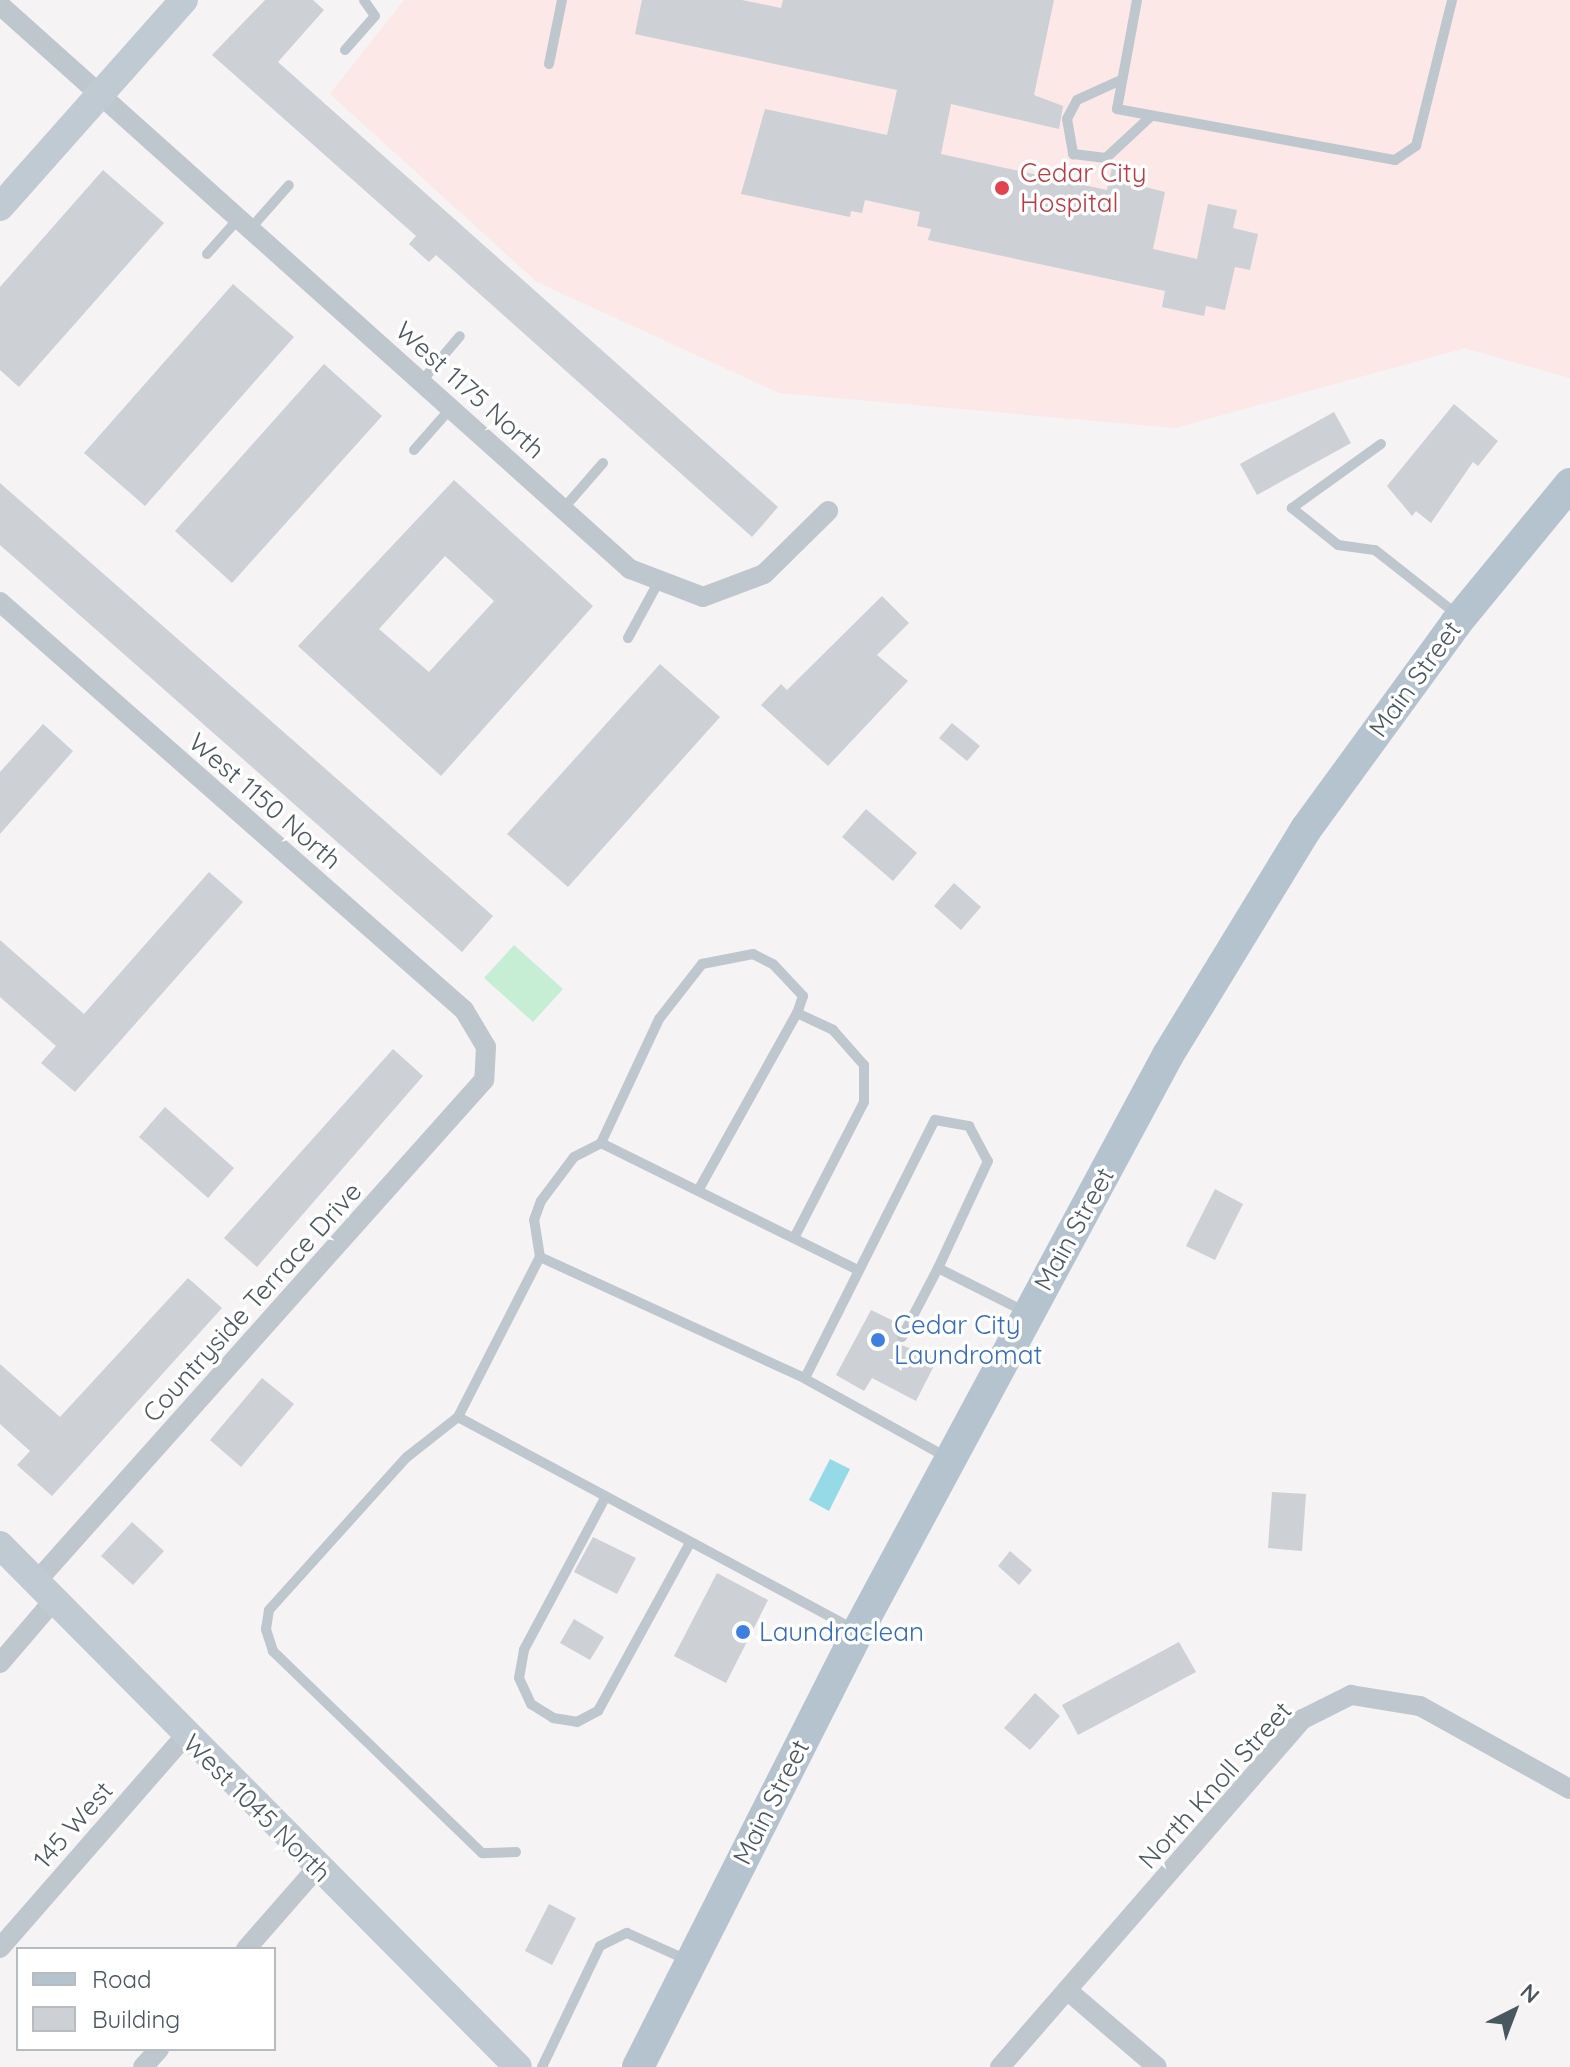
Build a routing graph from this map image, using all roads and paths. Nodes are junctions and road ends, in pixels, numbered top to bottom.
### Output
1 (184, 0) edge
2 (364, 0) edge
3 (562, 0) edge
4 (1137, 0) edge
5 (1452, 0) edge
6 (0, 5) edge
7 (345, 50) dead end
8 (549, 64) dead end
9 (1121, 80) junction
10 (102, 94) junction
11 (1149, 118) junction
12 (289, 185) dead end
13 (0, 207) edge
14 (245, 223) junction
15 (207, 254) dead end
16 (460, 336) dead end
17 (421, 382) junction
18 (451, 408) junction
19 (1381, 444) dead end
20 (414, 450) dead end
21 (603, 463) dead end
22 (1570, 484) edge
23 (563, 509) junction
24 (828, 511) dead end
25 (659, 581) junction
26 (0, 602) edge
27 (1460, 618) junction
28 (628, 638) dead end
29 (797, 1013) junction
30 (486, 1047) joint
31 (601, 1143) junction
32 (699, 1189) junction
33 (794, 1238) junction
34 (540, 1257) junction
35 (938, 1268) junction
36 (858, 1270) junction
37 (1028, 1313) junction
38 (902, 1337) dead end
39 (805, 1378) junction
40 (458, 1417) junction
41 (950, 1459) junction
42 (605, 1498) junction
43 (0, 1545) edge
44 (689, 1545) junction
45 (45, 1592) junction
46 (858, 1631) junction
47 (0, 1663) edge
48 (185, 1736) junction
49 (1570, 1789) edge
50 (516, 1852) dead end
51 (316, 1869) junction
52 (248, 1947) edge
53 (0, 1948) edge
54 (691, 1961) junction
55 (1067, 1990) junction
56 (157, 2051) edge
57 (143, 2067) edge
58 (518, 2067) edge
59 (542, 2067) edge
60 (638, 2067) edge
61 (1000, 2067) edge
62 (1157, 2067) edge

1 - 10 main road
2 - 7 lane
3 - 8 lane
4 - 9 lane
5 - 11 lane
6 - 10 street, West 1175 North
9 - 11 lane
9 - 11 lane
10 - 13 main road
10 - 14 street, West 1175 North
12 - 14 lane
14 - 15 lane
14 - 17 street, West 1175 North
16 - 17 lane
17 - 18 street, West 1175 North
18 - 20 lane
18 - 23 street, West 1175 North
19 - 27 lane
21 - 23 lane
22 - 27 main road, Main Street
23 - 25 street, West 1175 North
24 - 25 street, West 1175 North
25 - 28 lane
26 - 30 street, West 1150 North
27 - 37 main road, Main Street
29 - 31 lane
29 - 32 lane
29 - 33 lane
30 - 45 street, Countryside Terrace Drive
31 - 32 lane
31 - 34 lane
32 - 33 lane
33 - 36 lane
34 - 39 lane
34 - 40 lane
35 - 36 lane
35 - 37 lane
35 - 38 lane
36 - 39 lane
37 - 41 main road, Main Street
39 - 41 lane
40 - 42 lane
40 - 50 lane
41 - 46 main road, Main Street
42 - 44 lane
42 - 44 lane
43 - 45 main road, West 1045 North
44 - 46 lane
45 - 47 street, Countryside Terrace Drive
45 - 48 main road, West 1045 North
46 - 54 main road, Main Street
48 - 51 main road, West 1045 North
48 - 53 street, 145 West
49 - 55 street, North Knoll Street
51 - 52 street
51 - 58 main road, West 1045 North
54 - 59 lane
54 - 60 main road, Main Street
55 - 61 street, North Knoll Street
55 - 62 street
56 - 57 street

